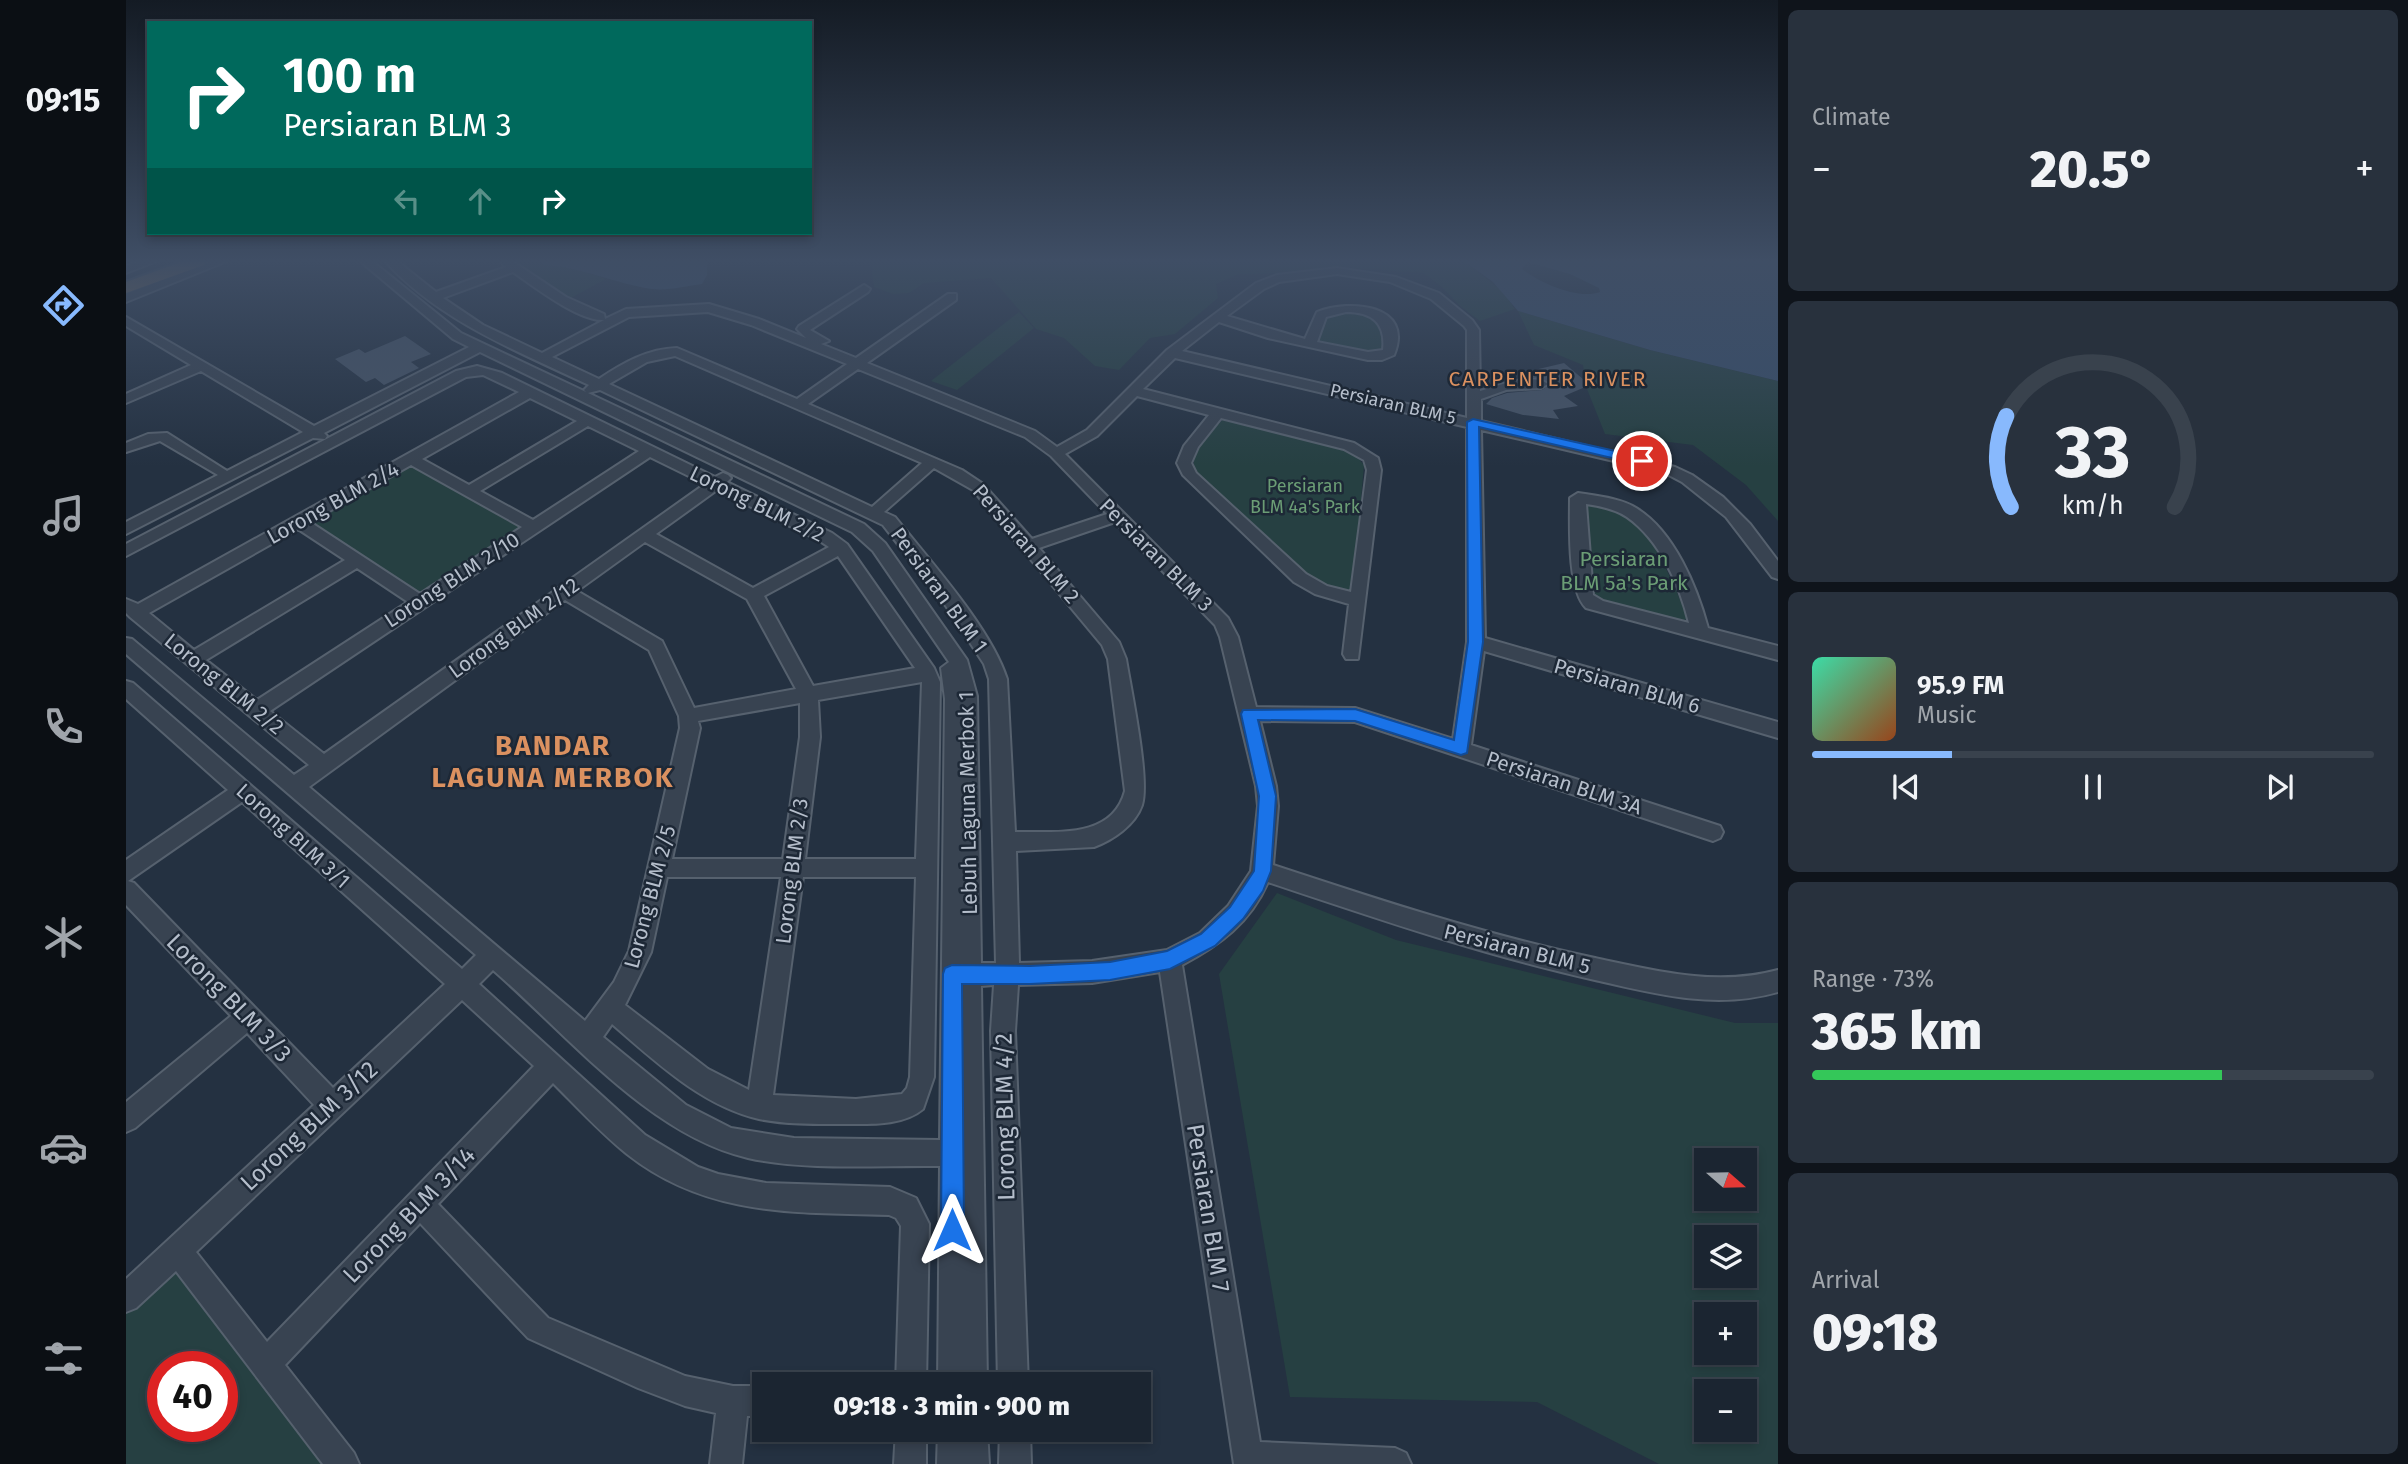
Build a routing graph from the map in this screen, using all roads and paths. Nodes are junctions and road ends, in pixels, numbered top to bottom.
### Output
1 (140, 329) edge
2 (432, 329) edge
3 (447, 329) edge
4 (482, 329) edge
5 (594, 329) edge
6 (775, 329) edge
7 (804, 329) edge
8 (906, 329) edge
9 (1202, 329) edge
10 (1251, 329) edge
11 (1315, 329) edge
12 (1391, 329) edge
13 (1471, 329) edge
14 (1310, 343) junction
15 (480, 350) junction
16 (1172, 353) junction
17 (541, 358) junction
18 (860, 361) junction
19 (196, 363) junction
20 (928, 384) dead end
21 (1541, 384) dead end
22 (126, 388) edge
23 (1133, 391) junction
24 (530, 392) junction
25 (585, 393) junction
26 (1473, 395) junction
27 (126, 399) edge
28 (799, 404) junction
29 (1217, 413) junction
30 (294, 421) junction
31 (587, 421) junction
32 (1473, 422) junction
33 (314, 432) junction
34 (276, 442) junction
35 (126, 448) edge
36 (649, 451) junction
37 (1056, 453) junction
38 (411, 459) junction
39 (932, 461) junction
40 (220, 471) junction
41 (726, 476) junction
42 (469, 491) junction
43 (874, 513) junction
44 (1118, 516) junction
45 (126, 519) edge
46 (298, 522) junction
47 (533, 527) junction
48 (126, 529) edge
49 (645, 535) junction
50 (126, 537) edge
51 (1029, 546) junction
52 (841, 548) junction
53 (126, 551) edge
54 (356, 561) junction
55 (1778, 573) edge
56 (565, 592) junction
57 (753, 595) junction
58 (1358, 600) junction
59 (419, 601) junction
60 (131, 608) edge
61 (1700, 633) junction
62 (1476, 642) junction
63 (126, 645) edge
64 (1778, 653) edge
65 (1352, 654) dead end
66 (193, 659) junction
67 (928, 673) junction
68 (126, 688) edge
69 (808, 694) junction
70 (256, 710) junction
71 (1249, 714) junction
72 (688, 716) junction
73 (1778, 730) edge
74 (1461, 749) junction
75 (323, 765) junction
76 (293, 787) junction
77 (242, 791) junction
78 (1713, 832) dead end
79 (1005, 842) junction
80 (793, 867) junction
81 (659, 868) junction
82 (926, 868) junction
83 (1262, 871) junction
84 (126, 872) edge
85 (126, 890) edge
86 (493, 955) junction
87 (1170, 960) junction
88 (961, 975) junction
89 (1006, 976) junction
90 (1778, 981) edge
91 (461, 985) junction
92 (611, 1009) junction
93 (247, 1018) junction
94 (586, 1039) junction
95 (551, 1067) junction
96 (332, 1105) junction
97 (759, 1106) junction
98 (126, 1119) edge
99 (961, 1153) junction
100 (420, 1203) junction
101 (177, 1250) junction
102 (126, 1298) edge
103 (267, 1363) junction
104 (911, 1372) edge
105 (953, 1372) edge
106 (971, 1372) edge
107 (1013, 1372) edge
108 (733, 1401) junction
109 (752, 1401) edge
110 (911, 1442) edge
111 (953, 1442) edge
112 (972, 1442) edge
113 (1015, 1442) edge
114 (1248, 1460) edge
115 (343, 1464) edge
116 (726, 1464) edge
117 (910, 1464) edge
118 (953, 1464) edge
119 (973, 1464) edge
120 (1016, 1464) edge
121 (1395, 1464) edge

1 - 19 street
2 - 15 street, Lebuh Laguna Merbok 1
3 - 15 street, Lebuh Laguna Merbok 1
4 - 17 street
5 - 17 street, Persiaran BLM 3
6 - 18 street, Persiaran BLM 3
7 - 18 street
8 - 18 street
9 - 16 street
10 - 14 street
11 - 14 street
12 - 14 street
13 - 26 street
15 - 25 street, Lebuh Laguna Merbok 1
15 - 33 street
16 - 23 street
16 - 32 street, Persiaran BLM 5
17 - 25 street
18 - 20 street
18 - 28 street
18 - 37 street, Persiaran BLM 3
19 - 22 street
19 - 27 street
19 - 30 street
21 - 26 street
23 - 29 street
23 - 37 street
24 - 31 street, Lorong BLM 2/2
24 - 38 street, Lorong BLM 2/4
24 - 53 street, Lorong BLM 2/2
25 - 28 street, Persiaran BLM 2
25 - 41 street, Lebuh Laguna Merbok 1
25 - 43 street, Persiaran BLM 1
26 - 32 street
28 - 39 street, Persiaran BLM 2
29 - 58 street
29 - 58 street
30 - 33 street
30 - 34 street
31 - 36 street, Lorong BLM 2/2
31 - 42 street
32 - 55 street, Persiaran BLM 5
32 - 62 street
33 - 34 street
33 - 48 street
33 - 50 street
34 - 40 street
35 - 40 street
36 - 41 street, Lorong BLM 2/2
36 - 47 street, Lorong BLM 2/10
37 - 44 street, Persiaran BLM 3
38 - 42 street
38 - 46 street, Lorong BLM 2/4
39 - 43 street
39 - 51 street, Persiaran BLM 2
40 - 45 street
41 - 49 street, Lorong BLM 2/12
41 - 52 street, Lorong BLM 2/2
41 - 88 street, Lebuh Laguna Merbok 1
42 - 47 street
43 - 79 street, Persiaran BLM 1
44 - 51 street
44 - 71 street, Persiaran BLM 3
46 - 54 street
46 - 60 street, Lorong BLM 2/4
47 - 59 street, Lorong BLM 2/10
49 - 56 street, Lorong BLM 2/12
49 - 57 street, Lorong BLM 2/3
51 - 79 street, Persiaran BLM 2
52 - 57 street
52 - 67 street, Lorong BLM 2/2
54 - 59 street
54 - 66 street
56 - 72 street, Lorong BLM 2/5
56 - 75 street, Lorong BLM 2/12
57 - 69 street, Lorong BLM 2/3
58 - 65 street
59 - 70 street, Lorong BLM 2/10
60 - 66 street, Lorong BLM 2/2
61 - 61 street
61 - 64 street
62 - 73 street, Persiaran BLM 6
62 - 74 street
63 - 76 street
66 - 70 street, Lorong BLM 2/2
67 - 69 street
67 - 82 street, Lorong BLM 2/2
68 - 77 street, Lorong BLM 3/1
69 - 72 street
69 - 80 street, Lorong BLM 2/3
70 - 75 street, Lorong BLM 2/2
71 - 74 street, Persiaran BLM 3A
71 - 83 street, Persiaran BLM 3
72 - 81 street, Lorong BLM 2/5
74 - 78 street, Persiaran BLM 3A
75 - 76 street, Lorong BLM 2/12
76 - 86 street
77 - 84 street
77 - 91 street, Lorong BLM 3/1
79 - 89 street, Persiaran BLM 1
80 - 81 street
80 - 82 street
80 - 97 street, Lorong BLM 2/3
81 - 92 street, Lorong BLM 2/5
82 - 97 street, Lorong BLM 2/2
83 - 87 street, Persiaran BLM 3
83 - 90 street, Persiaran BLM 5
85 - 93 street, Lorong BLM 3/3
86 - 91 street, Lorong BLM 3/12
86 - 94 street
87 - 89 street, Persiaran BLM 3
87 - 114 street, Persiaran BLM 7
88 - 89 street, Persiaran BLM 3
88 - 99 street, Lebuh Laguna Merbok 1
89 - 107 street, Lorong BLM 4/2
91 - 95 street, Lorong BLM 3/1
91 - 96 street, Lorong BLM 3/12
92 - 94 street, Lorong BLM 2/5
92 - 97 street
93 - 96 street, Lorong BLM 3/3
93 - 98 street
94 - 99 street
95 - 100 street, Lorong BLM 3/14
95 - 104 street, Lorong BLM 3/1
96 - 101 street, Lorong BLM 3/12
99 - 105 street, Lebuh Laguna Merbok 1
99 - 106 street, Lebuh Laguna Merbok 1
100 - 103 street, Lorong BLM 3/14
100 - 108 street
101 - 102 street, Lorong BLM 3/12
101 - 103 street
103 - 115 street
108 - 109 street
108 - 116 street
110 - 117 street
111 - 118 street
112 - 119 street
113 - 120 street
114 - 121 street, Persiaran BLM 7

